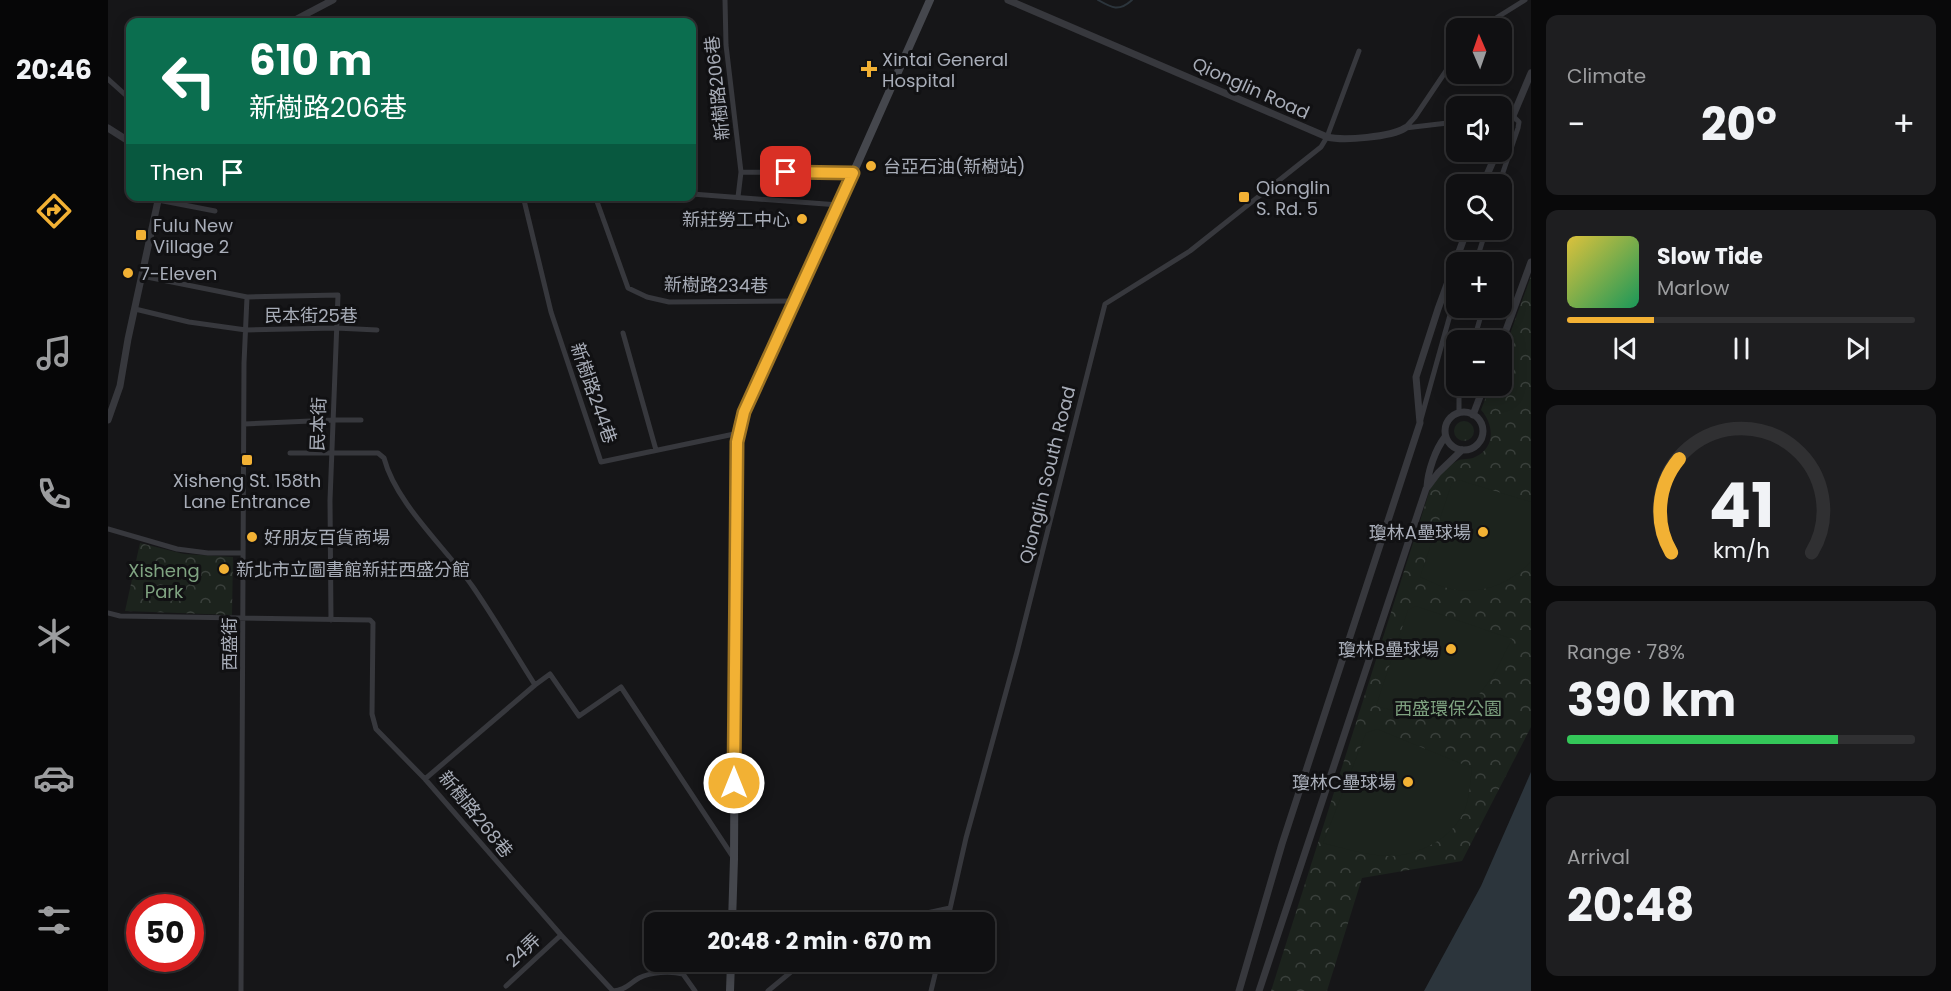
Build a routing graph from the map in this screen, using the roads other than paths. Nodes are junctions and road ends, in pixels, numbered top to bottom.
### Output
1 (333, 0) edge
2 (725, 0) edge
3 (930, 0) edge
4 (1525, 0) edge
5 (1009, 1) edge
6 (299, 18) edge
7 (1496, 18) edge
8 (1359, 51) dead end
9 (1446, 71) edge
10 (1531, 73) edge
11 (108, 79) edge
12 (126, 95) edge
13 (1513, 116) joint
14 (1446, 123) edge
15 (108, 128) edge
16 (1405, 128) junction
17 (1328, 137) junction
18 (126, 139) edge
19 (741, 172) junction
20 (853, 173) junction
21 (1502, 174) edge
22 (696, 194) edge
23 (738, 197) junction
24 (158, 201) edge
25 (172, 201) edge
26 (524, 201) edge
27 (597, 201) edge
28 (839, 205) junction
29 (215, 211) dead end
30 (1463, 240) edge
31 (1531, 262) edge
32 (142, 276) junction
33 (247, 297) junction
34 (795, 301) junction
35 (135, 309) junction
36 (1449, 318) edge
37 (336, 328) junction
38 (246, 330) junction
39 (377, 330) dead end
40 (1506, 330) edge
41 (623, 333) dead end
42 (1459, 396) edge
43 (1480, 396) edge
44 (1459, 413) junction
45 (1473, 415) junction
46 (108, 420) edge
47 (333, 420) junction
48 (361, 420) dead end
49 (1420, 423) junction
50 (244, 424) junction
51 (739, 433) junction
52 (1445, 437) junction
53 (656, 450) junction
54 (1462, 450) junction
55 (290, 453) dead end
56 (332, 453) junction
57 (1426, 489) junction
58 (108, 529) edge
59 (242, 553) junction
60 (108, 613) edge
61 (244, 619) junction
62 (331, 620) junction
63 (535, 685) junction
64 (425, 779) junction
65 (734, 859) junction
66 (950, 908) junction
67 (732, 912) edge
68 (931, 912) edge
69 (949, 912) edge
70 (561, 935) junction
71 (731, 972) edge
72 (791, 972) edge
73 (936, 972) edge
74 (506, 986) dead end
75 (241, 991) edge
76 (695, 991) edge
77 (730, 991) edge
78 (768, 991) edge
79 (931, 991) edge
80 (1239, 991) edge
81 (1259, 991) edge

1 - 6 street
2 - 19 street, 新樹路206巷
3 - 20 main road
4 - 7 street
5 - 17 street, Qionglin Road
8 - 17 street
9 - 16 street
10 - 13 street
11 - 12 street
13 - 21 street
14 - 16 street
15 - 18 street
16 - 17 street, Qionglin Road
17 - 66 street, Qionglin South Road
19 - 20 street
19 - 23 street, 新樹路206巷
20 - 28 main road
22 - 23 street
23 - 28 street
24 - 32 street
25 - 29 street
26 - 53 street, 新樹路244巷
27 - 34 street, 新樹路234巷
28 - 34 main road
30 - 49 street
31 - 40 street
32 - 33 street
32 - 35 street
33 - 37 street, 民本街
33 - 38 street, 西盛街
34 - 51 main road
35 - 38 street, 民本街25巷
35 - 46 street
36 - 49 street
37 - 38 street, 民本街25巷
37 - 39 street, 民本街25巷
37 - 47 street, 民本街
38 - 50 street, 西盛街
41 - 53 street
42 - 44 street
43 - 45 street
44 - 45 street
44 - 52 street
45 - 54 street
47 - 48 street
47 - 50 street
47 - 56 street, 民本街
49 - 80 street
50 - 59 street, 西盛街
51 - 53 street, 新樹路244巷
51 - 65 main road
52 - 54 street
52 - 57 street
54 - 57 street
55 - 56 street
56 - 62 street, 民本街
56 - 63 street
57 - 81 street
58 - 59 street
59 - 61 street, 西盛街
60 - 61 street
61 - 62 street
61 - 75 street, 西盛街
62 - 64 street
63 - 64 street, 新樹路268巷
63 - 65 street
64 - 70 street, 新樹路268巷
65 - 67 main road
66 - 68 street
66 - 69 street, Qionglin South Road
70 - 74 street, 24弄
70 - 76 street, 新樹路268巷
71 - 77 main road
72 - 78 street
73 - 79 street

